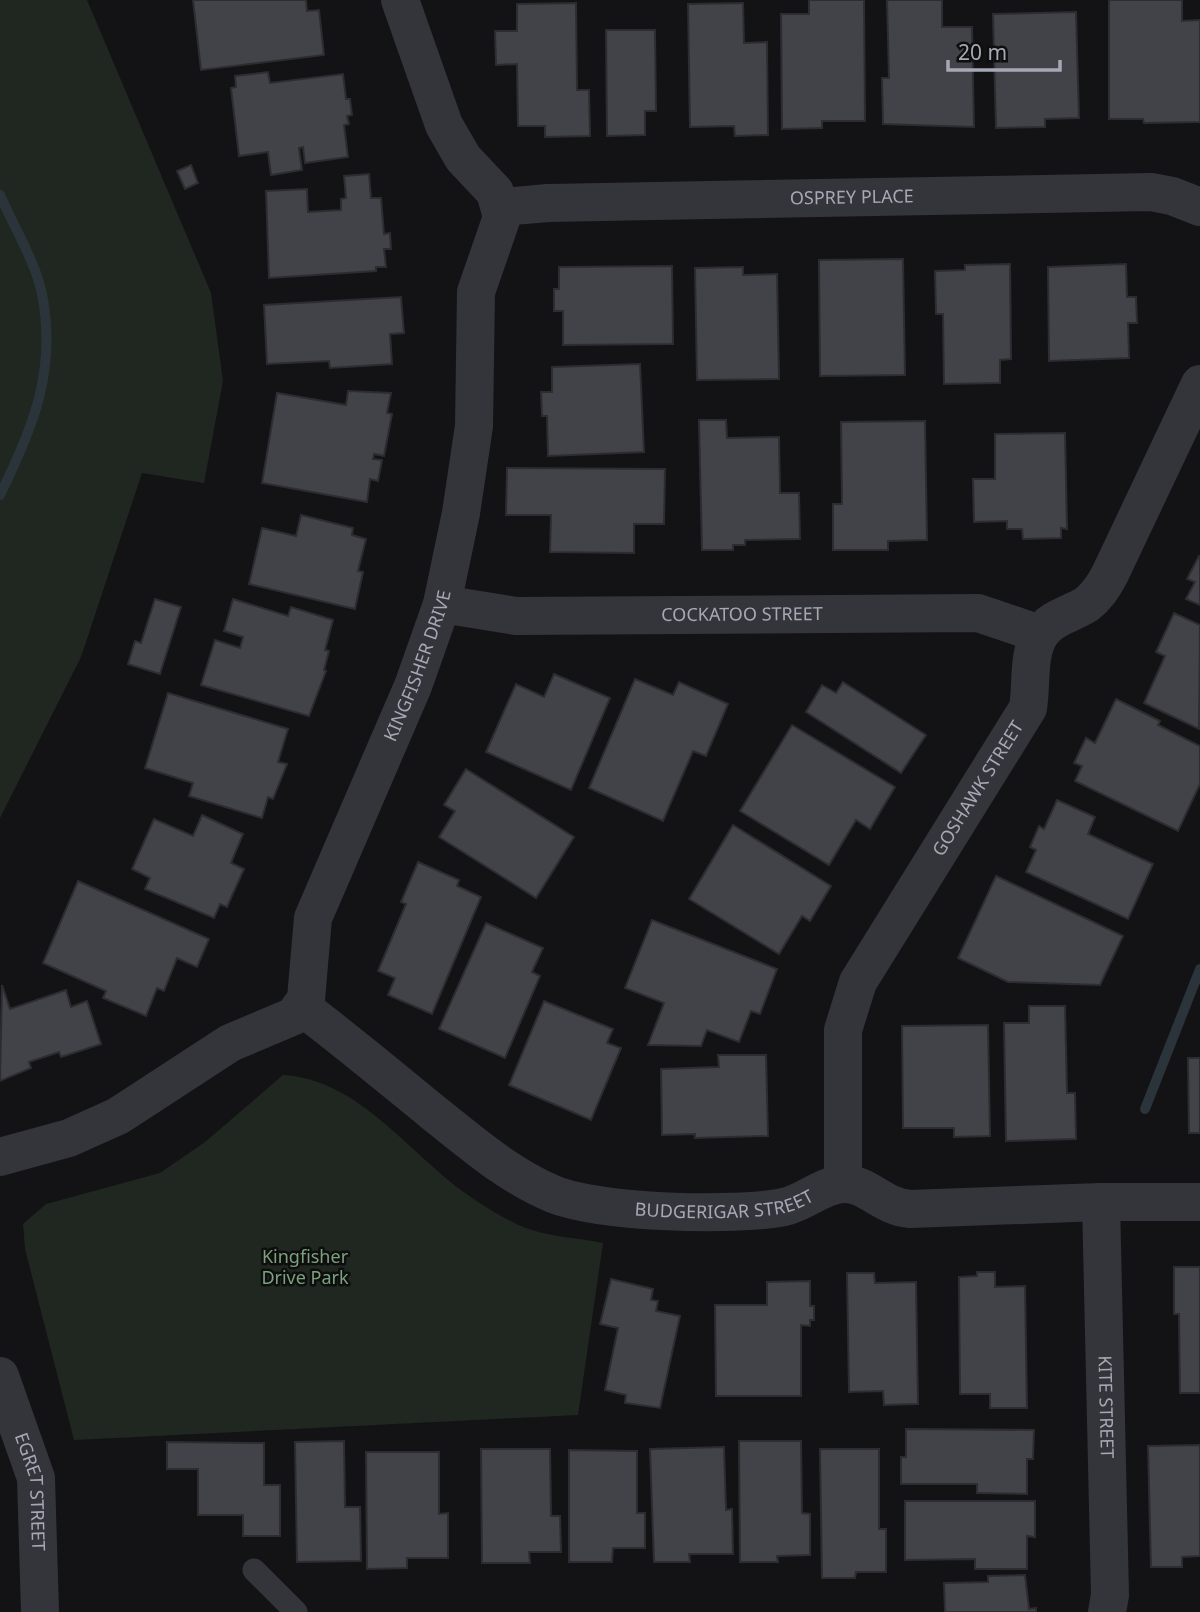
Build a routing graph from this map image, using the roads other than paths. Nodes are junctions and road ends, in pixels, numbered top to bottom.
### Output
1 (400, 0) edge
2 (502, 207) junction
3 (1200, 207) edge
4 (1200, 384) edge
5 (442, 604) junction
6 (1040, 634) junction
7 (303, 1008) junction
8 (0, 1157) edge
9 (843, 1184) junction
10 (1101, 1202) junction
11 (1200, 1202) edge
12 (0, 1376) edge
13 (254, 1570) dead end
14 (40, 1612) edge
15 (296, 1612) edge
16 (1107, 1612) edge

1 - 2 street
2 - 3 street, OSPREY PLACE
2 - 5 street, KINGFISHER DRIVE
4 - 6 street
5 - 6 street, COCKATOO STREET
5 - 7 street, KINGFISHER DRIVE
6 - 9 street, GOSHAWK STREET
7 - 8 street
7 - 9 street, BUDGERIGAR STREET
9 - 10 street
10 - 11 street
10 - 16 street, KITE STREET
12 - 14 street, EGRET STREET
13 - 15 lane

